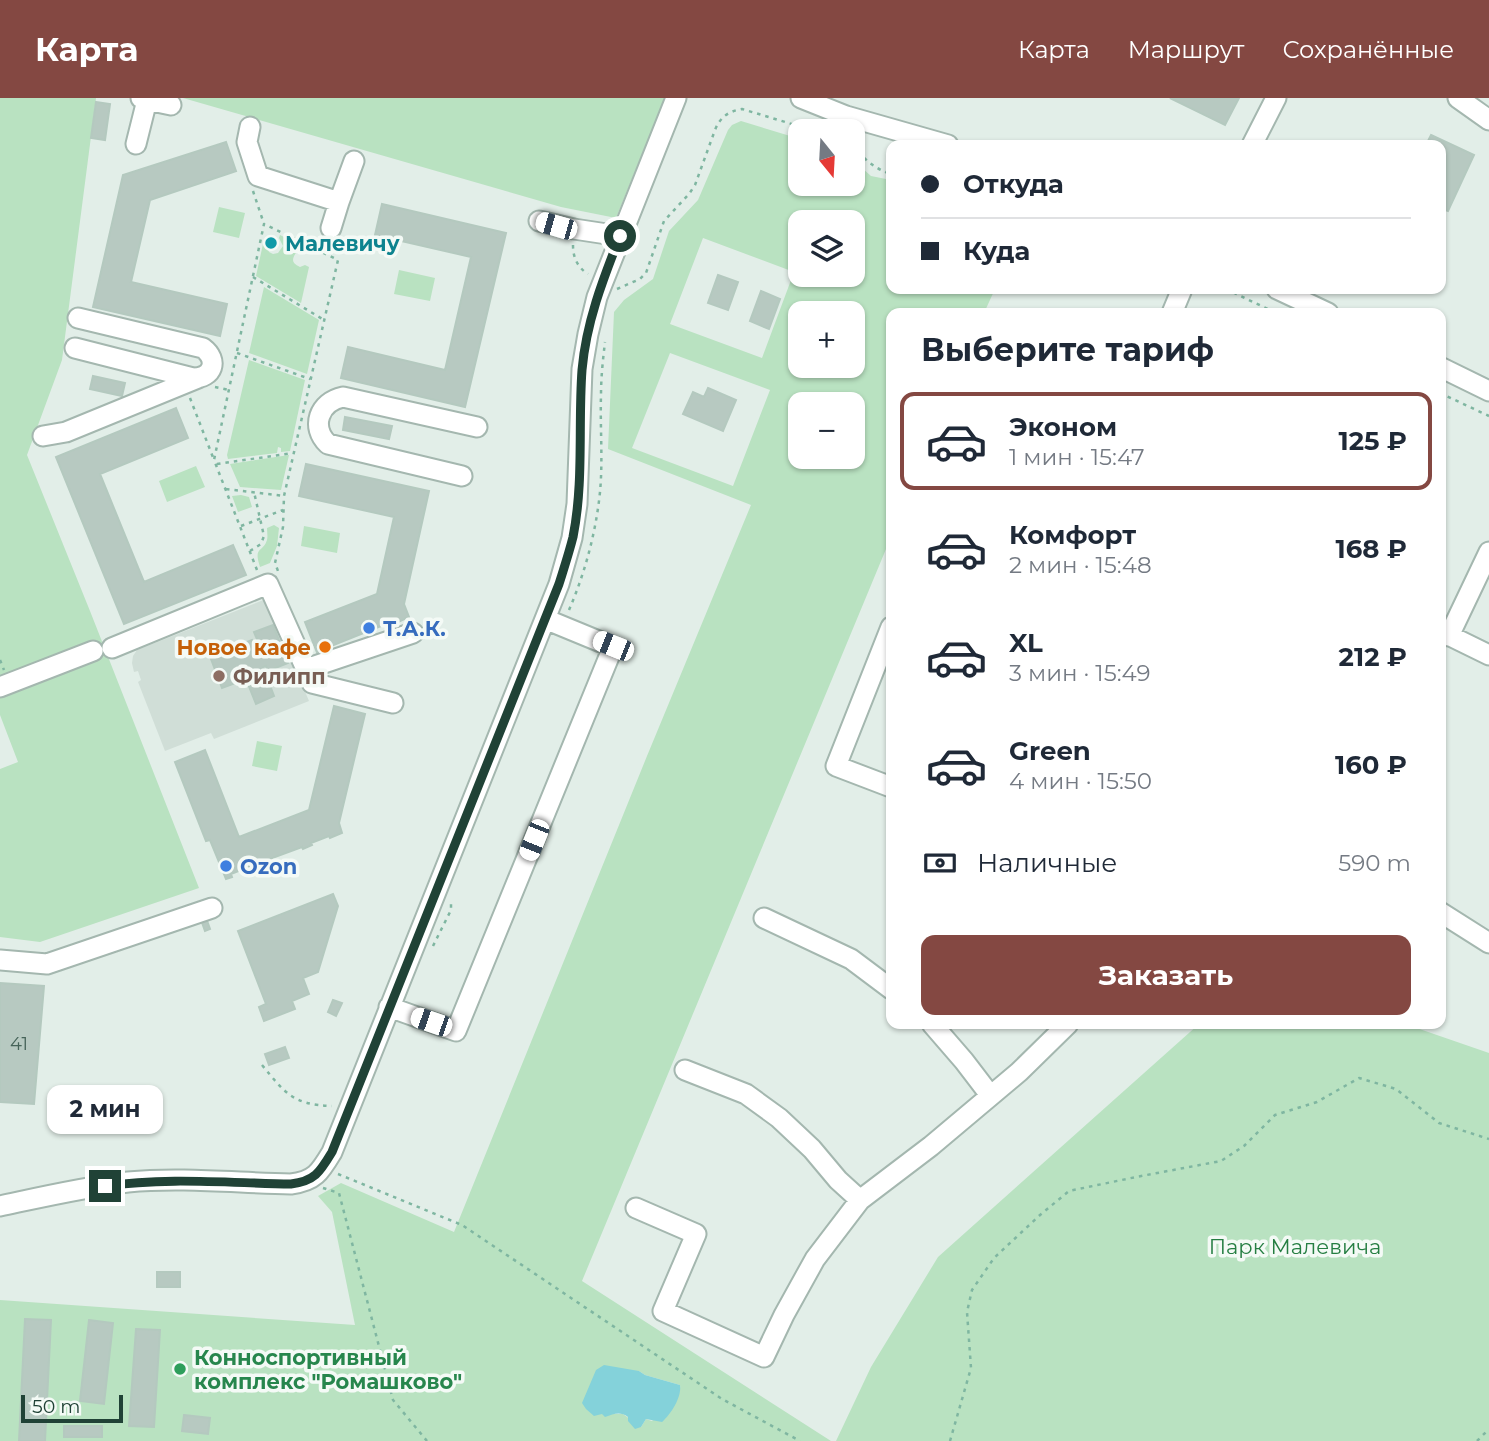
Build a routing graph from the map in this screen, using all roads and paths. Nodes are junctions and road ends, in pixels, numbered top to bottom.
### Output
1 (801, 98) edge
2 (829, 98) edge
3 (1276, 98) edge
4 (1458, 98) edge
5 (144, 99) edge
6 (674, 100) edge
7 (171, 105) dead end
8 (846, 116) junction
9 (1489, 120) edge
10 (250, 127) dead end
11 (930, 140) edge
12 (1255, 140) edge
13 (136, 145) dead end
14 (865, 159) edge
15 (354, 161) dead end
16 (886, 173) edge
17 (258, 176) junction
18 (339, 202) junction
19 (539, 221) dead end
20 (264, 224) junction
21 (331, 228) dead end
22 (577, 230) junction
23 (620, 236) junction
24 (253, 277) junction
25 (612, 283) junction
26 (1236, 294) edge
27 (1288, 294) edge
28 (1266, 308) edge
29 (1317, 308) edge
30 (78, 318) dead end
31 (324, 320) junction
32 (75, 348) dead end
33 (237, 353) junction
34 (1446, 371) edge
35 (310, 379) junction
36 (191, 381) junction
37 (1489, 391) edge
38 (1446, 396) edge
39 (1489, 416) edge
40 (477, 427) dead end
41 (43, 436) dead end
42 (293, 453) junction
43 (215, 462) junction
44 (462, 476) dead end
45 (226, 489) junction
46 (254, 492) junction
47 (284, 496) junction
48 (284, 510) junction
49 (261, 519) junction
50 (240, 526) junction
51 (250, 551) junction
52 (1489, 552) edge
53 (262, 583) junction
54 (545, 619) junction
55 (1446, 629) edge
56 (413, 633) dead end
57 (1446, 635) edge
58 (886, 639) edge
59 (1489, 655) edge
60 (306, 669) junction
61 (0, 687) edge
62 (393, 703) dead end
63 (886, 785) edge
64 (212, 908) dead end
65 (1446, 916) edge
66 (764, 918) dead end
67 (1489, 943) edge
68 (0, 960) edge
69 (886, 985) edge
70 (389, 1007) junction
71 (936, 1029) edge
72 (1063, 1029) edge
73 (262, 1065) dead end
74 (685, 1070) dead end
75 (990, 1095) junction
76 (332, 1107) dead end
77 (1489, 1139) edge
78 (337, 1173) dead end
79 (305, 1182) junction
80 (860, 1200) junction
81 (0, 1206) edge
82 (636, 1208) dead end
83 (1489, 1429) edge
84 (427, 1441) edge
85 (800, 1441) edge
86 (950, 1441) edge
87 (1477, 1441) edge

1 - 8 street
2 - 8 street
3 - 12 street
4 - 9 street
5 - 7 street
5 - 13 street
6 - 23 street
8 - 11 street
10 - 17 street
14 - 16 path
15 - 18 street
17 - 18 street
17 - 20 path
18 - 21 street
19 - 22 street
20 - 24 path
20 - 31 path
22 - 23 street
22 - 25 path
23 - 25 street
24 - 31 path
24 - 33 path
25 - 54 street
26 - 28 path
27 - 29 street
30 - 36 street
31 - 35 path
32 - 36 street
33 - 35 path
33 - 43 path
34 - 37 street
35 - 42 path
36 - 41 street
36 - 43 path
38 - 39 path
40 - 44 street
42 - 43 path
42 - 47 path
43 - 45 path
45 - 46 path
45 - 50 path
46 - 47 path
46 - 49 path
47 - 48 path
48 - 49 path
48 - 53 path
49 - 50 path
49 - 51 path
50 - 51 path
51 - 53 path
52 - 55 street
53 - 60 street
53 - 61 street
54 - 70 street
54 - 70 street
56 - 60 street
57 - 59 street
58 - 63 street
60 - 62 street
64 - 68 street
65 - 67 street
66 - 69 street
70 - 79 street
71 - 75 street
72 - 75 street
73 - 76 path
74 - 80 street
75 - 80 street
77 - 86 path
78 - 85 path
79 - 81 street
79 - 84 path
80 - 82 street
83 - 87 path

